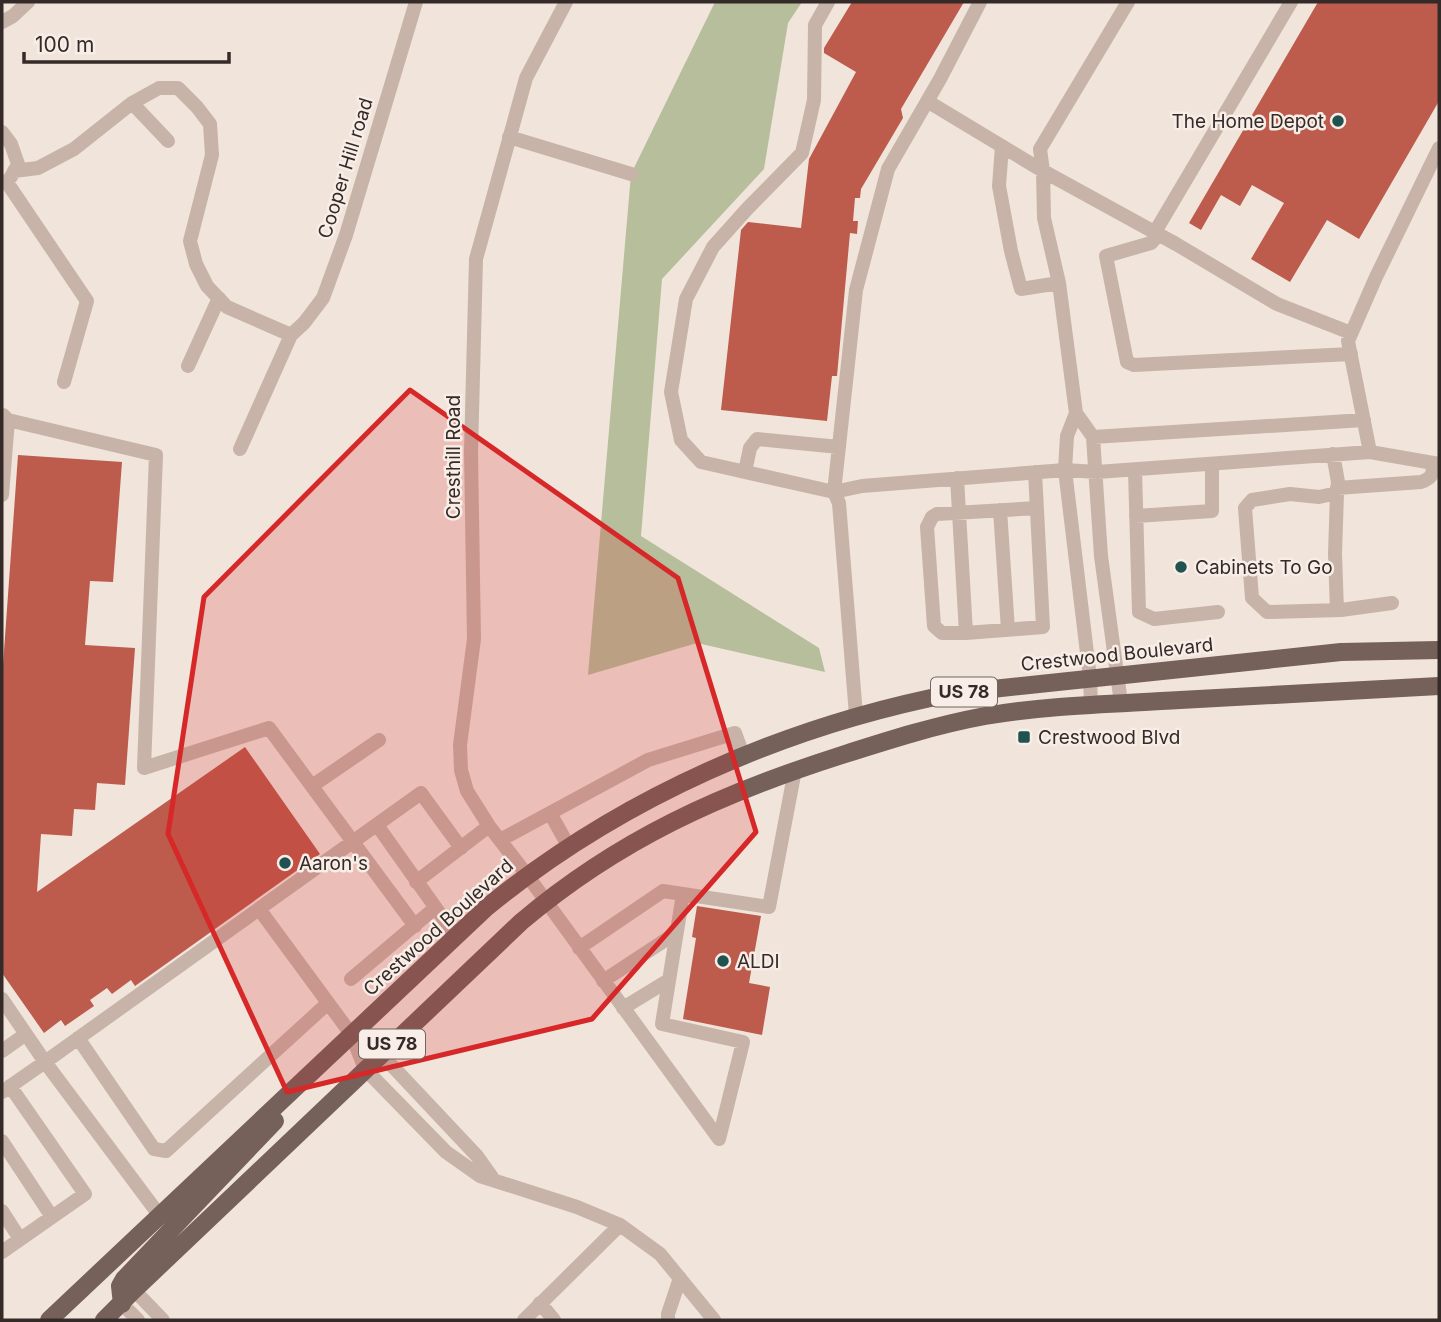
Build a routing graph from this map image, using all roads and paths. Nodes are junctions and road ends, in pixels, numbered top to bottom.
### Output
1 (28, 2) edge
2 (416, 2) edge
3 (566, 2) edge
4 (828, 2) edge
5 (980, 2) edge
6 (1128, 2) edge
7 (1291, 2) edge
8 (2, 22) edge
9 (927, 101) junction
10 (132, 103) junction
11 (2, 132) edge
12 (509, 136) junction
13 (168, 141) dead end
14 (1002, 146) junction
15 (1439, 148) edge
16 (1043, 171) junction
17 (631, 174) dead end
18 (7, 179) edge
19 (1157, 233) junction
20 (1059, 283) junction
21 (219, 299) junction
22 (1351, 333) junction
23 (291, 335) junction
24 (1350, 354) junction
25 (188, 366) dead end
26 (64, 382) dead end
27 (1076, 413) junction
28 (5, 416) edge
29 (1364, 420) junction
30 (1093, 437) junction
31 (839, 447) junction
32 (240, 449) dead end
33 (1370, 452) junction
34 (1333, 454) junction
35 (3, 456) edge
36 (1212, 464) junction
37 (1436, 464) edge
38 (1065, 470) junction
39 (1135, 470) junction
40 (745, 472) junction
41 (1035, 472) junction
42 (1097, 472) junction
43 (957, 478) junction
44 (1337, 491) junction
45 (834, 492) junction
46 (2, 495) edge
47 (1037, 508) junction
48 (1000, 510) junction
49 (959, 512) junction
50 (1136, 516) junction
51 (1392, 603) dead end
52 (1337, 610) junction
53 (1218, 612) dead end
54 (1008, 630) junction
55 (966, 633) junction
56 (1439, 650) edge
57 (1117, 676) junction
58 (1090, 678) junction
59 (1439, 686) edge
60 (1121, 703) junction
61 (1091, 705) junction
62 (856, 715) junction
63 (379, 740) dead end
64 (743, 755) junction
65 (795, 770) junction
66 (754, 785) junction
67 (312, 786) junction
68 (550, 813) junction
69 (377, 825) junction
70 (488, 826) junction
71 (500, 840) junction
72 (353, 842) junction
73 (569, 847) junction
74 (461, 848) junction
75 (527, 875) junction
76 (416, 883) junction
77 (683, 894) junction
78 (545, 902) junction
79 (435, 908) junction
80 (259, 909) junction
81 (415, 926) junction
82 (676, 933) junction
83 (455, 935) junction
84 (579, 948) junction
85 (351, 979) dead end
86 (669, 980) junction
87 (603, 981) junction
88 (328, 1003) junction
89 (3, 1004) edge
90 (623, 1008) junction
91 (26, 1034) junction
92 (351, 1034) junction
93 (78, 1038) junction
94 (2, 1051) edge
95 (381, 1054) junction
96 (328, 1056) junction
97 (45, 1062) junction
98 (365, 1069) junction
99 (6, 1089) edge
100 (2, 1141) edge
101 (494, 1180) junction
102 (2, 1212) edge
103 (160, 1216) junction
104 (52, 1217) junction
105 (620, 1225) junction
106 (20, 1239) junction
107 (2, 1252) edge
108 (680, 1278) junction
109 (134, 1290) junction
110 (540, 1303) junction
111 (122, 1304) junction
112 (49, 1320) edge
113 (104, 1320) edge
114 (138, 1320) edge
115 (163, 1320) edge
116 (524, 1320) edge
117 (554, 1320) edge
118 (668, 1320) edge
119 (714, 1320) edge

1 - 8 street
2 - 23 street, Cooper Hill road
3 - 12 street, Cresthill Road
4 - 40 street
5 - 9 street
6 - 16 street
7 - 19 street
9 - 14 street
9 - 31 street
10 - 13 street
10 - 18 street
10 - 21 street
11 - 18 street
12 - 17 street
12 - 70 street, Cresthill Road
14 - 16 street
14 - 20 street
15 - 22 street
16 - 19 street
16 - 20 street
18 - 26 street
19 - 22 street
19 - 24 street
20 - 27 street
21 - 23 street
21 - 25 street
22 - 24 street
23 - 32 street, Cooper Hill road
24 - 29 street
27 - 30 street
27 - 38 street
28 - 35 street
28 - 67 street
29 - 30 street
29 - 33 street
30 - 42 street
31 - 40 street
31 - 45 street
33 - 34 street
33 - 37 street
34 - 36 street
34 - 44 street
35 - 46 street
36 - 39 street
36 - 50 street
37 - 44 street
38 - 41 street
38 - 42 street
38 - 58 street
39 - 42 street
39 - 50 street
40 - 45 street
41 - 43 street
41 - 47 street
42 - 57 street
43 - 45 street
43 - 49 street
44 - 52 street
44 - 52 street
45 - 62 street
47 - 48 street
47 - 54 street
48 - 49 street
48 - 54 street
49 - 55 street
49 - 55 street
50 - 53 street
51 - 52 street
54 - 55 street
56 - 57 main road, Crestwood Boulevard / US 78
57 - 58 main road, Crestwood Boulevard / US 78
57 - 60 street
58 - 61 street
58 - 62 main road, Crestwood Boulevard / US 78
59 - 60 main road, US 78
60 - 61 main road, US 78
61 - 65 main road, US 78
62 - 64 main road, Crestwood Boulevard / US 78
63 - 67 street
64 - 66 main road
64 - 68 street
64 - 73 main road, Crestwood Boulevard / US 78
65 - 66 main road, US 78
65 - 77 street
66 - 78 main road, US 78
67 - 72 street
68 - 71 street
68 - 73 street
69 - 72 street
69 - 74 street
69 - 76 street
70 - 71 street, Cresthill Road
70 - 74 street
71 - 75 street, Cresthill Road
72 - 80 street
72 - 81 street
73 - 75 main road, Crestwood Boulevard / US 78
74 - 76 street
75 - 78 street, Cresthill Road
75 - 83 main road, Crestwood Boulevard / US 78
76 - 79 street
77 - 82 street
77 - 84 street
78 - 84 street, Cresthill Road
78 - 95 main road, US 78
79 - 81 street
79 - 83 street
80 - 88 street
80 - 93 street
81 - 85 street
82 - 86 street
82 - 87 street
83 - 92 main road, Crestwood Boulevard / US 78
84 - 87 street, Cresthill Road
86 - 90 street
86 - 90 street, Cresthill Road
87 - 90 street, Cresthill Road
88 - 92 street
88 - 93 street
89 - 91 street
91 - 94 street
91 - 97 street
92 - 95 street
92 - 96 main road, Crestwood Boulevard / US 78
92 - 98 street
93 - 97 street
95 - 98 main road, US 78
95 - 101 street
96 - 103 main road, Crestwood Boulevard / US 78
96 - 111 main road
97 - 99 street
97 - 103 street
98 - 101 street
98 - 109 main road, US 78
99 - 104 street
100 - 104 street
101 - 105 street
102 - 106 street
103 - 112 main road, Crestwood Boulevard / US 78
104 - 106 street
105 - 108 street
105 - 110 street
106 - 107 street
108 - 118 street
108 - 119 street
109 - 111 main road, US 78
109 - 115 street
110 - 116 street
110 - 117 street
111 - 113 main road, US 78
111 - 114 street

